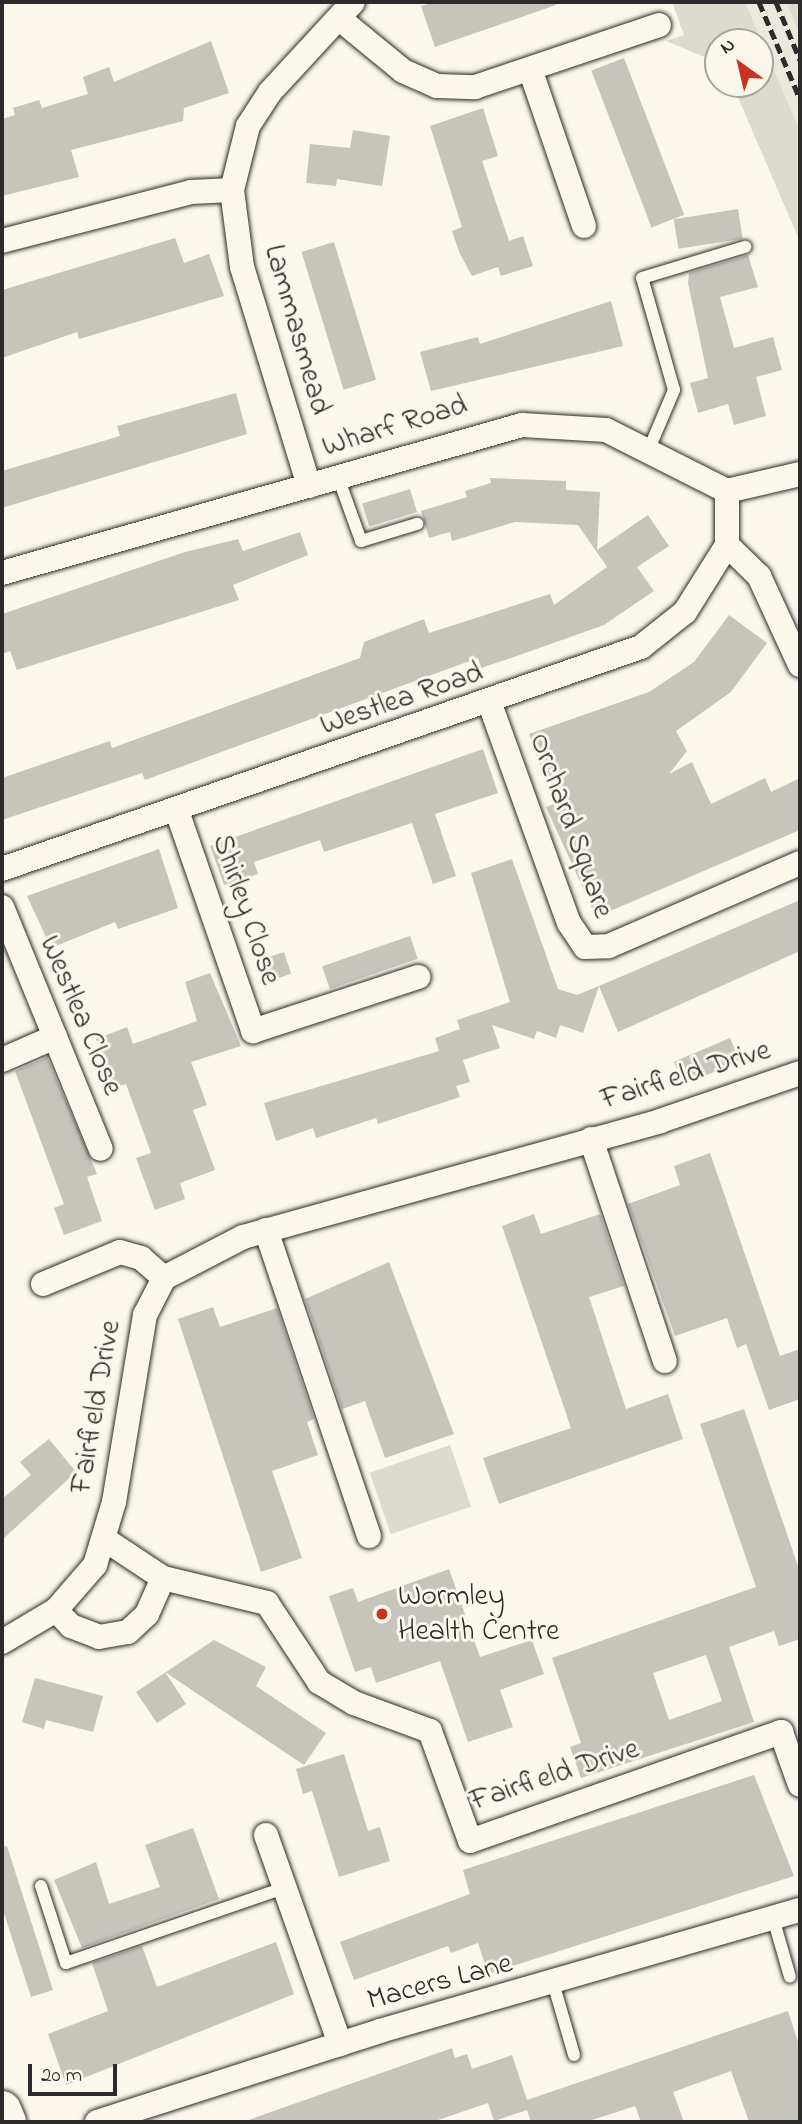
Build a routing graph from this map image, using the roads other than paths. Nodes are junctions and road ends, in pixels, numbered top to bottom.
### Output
1 (347, 11) edge
2 (659, 25) dead end
3 (530, 69) junction
4 (232, 190) junction
5 (584, 226) dead end
6 (2, 241) edge
7 (745, 247) dead end
8 (649, 449) junction
9 (800, 474) edge
10 (338, 477) junction
11 (309, 485) junction
12 (727, 491) junction
13 (417, 524) dead end
14 (727, 545) junction
15 (2, 573) edge
16 (800, 665) edge
17 (490, 704) junction
18 (177, 811) junction
19 (800, 863) edge
20 (2, 869) edge
21 (2, 907) edge
22 (418, 977) dead end
23 (55, 1037) junction
24 (2, 1060) edge
25 (800, 1073) edge
26 (591, 1139) junction
27 (101, 1149) dead end
28 (266, 1230) junction
29 (164, 1278) junction
30 (43, 1284) dead end
31 (665, 1361) dead end
32 (369, 1536) dead end
33 (104, 1539) junction
34 (163, 1578) junction
35 (56, 1610) junction
36 (2, 1642) edge
37 (800, 1786) edge
38 (266, 1835) dead end
39 (41, 1886) dead end
40 (284, 1888) junction
41 (800, 1910) edge
42 (773, 1918) junction
43 (790, 1977) dead end
44 (554, 1986) junction
45 (340, 2044) junction
46 (573, 2055) dead end
47 (2, 2110) edge
48 (7, 2122) edge
49 (97, 2122) edge

1 - 3 street, Lammasmead
1 - 4 street, Lammasmead
2 - 3 street, Lammasmead
3 - 5 street
4 - 6 street
4 - 11 street, Lammasmead
7 - 8 lane
8 - 10 street, Wharf Road
8 - 12 street, Wharf Road
9 - 12 street
10 - 11 street, Wharf Road
10 - 13 lane
11 - 15 street, Wharf Road
12 - 14 street
14 - 16 street
14 - 17 street, Westlea Road
17 - 18 street, Westlea Road
17 - 19 street, Orchard Square
18 - 20 street, Westlea Road
18 - 22 street, Shirley Close
21 - 23 street, Westlea Close
23 - 24 street
23 - 27 street, Westlea Close
25 - 26 street, Fairfield Drive
26 - 28 street, Fairfield Drive
26 - 31 street, Fairfield Drive
28 - 29 street, Fairfield Drive
28 - 32 street
29 - 30 street
29 - 33 street, Fairfield Drive
33 - 34 street, Fairfield Drive
33 - 35 street, Fairfield Drive
34 - 35 street
34 - 37 street, Fairfield Drive
35 - 36 street, Fairfield Drive
38 - 40 street
39 - 40 lane
40 - 45 street
41 - 42 street, Macers Lane
42 - 43 lane
42 - 44 street, Macers Lane
44 - 45 street, Macers Lane
44 - 46 lane
45 - 49 street, Macers Lane
47 - 48 main road

